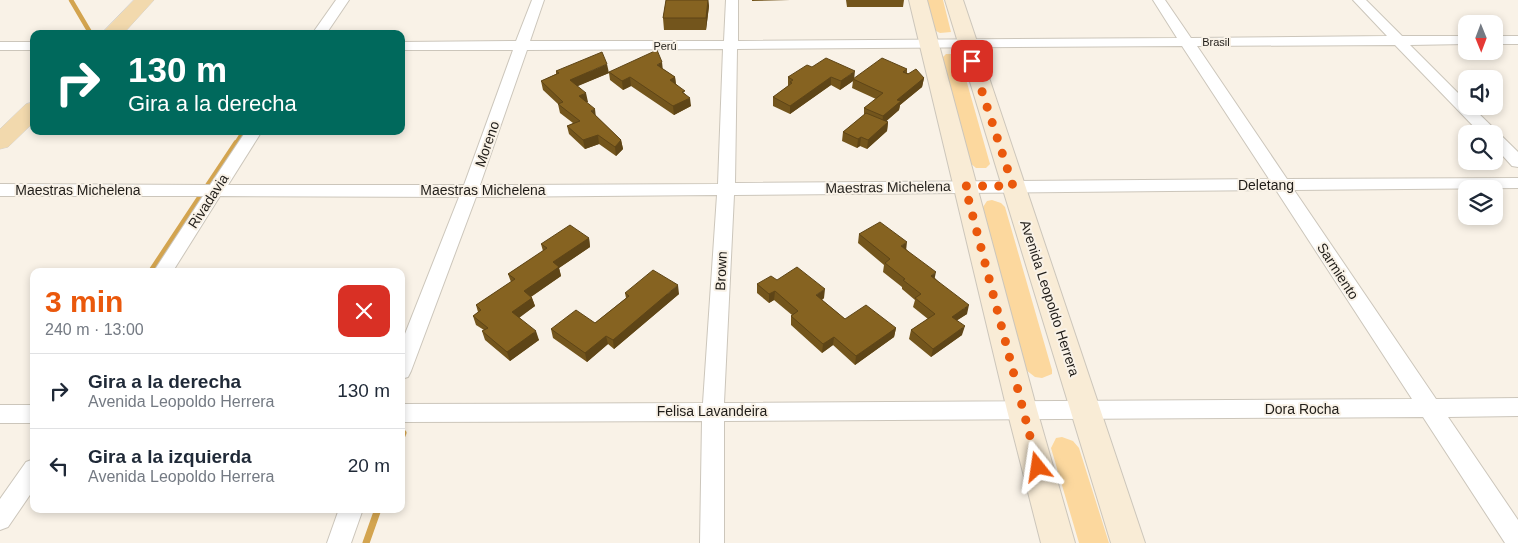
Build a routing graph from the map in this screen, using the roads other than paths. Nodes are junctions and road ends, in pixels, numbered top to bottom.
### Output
1 (145, 0) edge
2 (343, 0) edge
3 (538, 0) edge
4 (732, 0) edge
5 (918, 0) edge
6 (954, 0) edge
7 (1159, 0) edge
8 (1358, 0) edge
9 (115, 30) edge
10 (322, 30) edge
11 (1398, 40) junction
12 (1458, 40) edge
13 (1503, 40) edge
14 (1518, 40) edge
15 (1187, 42) junction
16 (967, 43) junction
17 (929, 44) junction
18 (731, 45) junction
19 (0, 46) edge
20 (30, 46) edge
21 (405, 46) edge
22 (521, 46) junction
23 (30, 114) edge
24 (1481, 125) edge
25 (251, 135) edge
26 (0, 142) edge
27 (1503, 146) edge
28 (1518, 162) edge
29 (1518, 183) edge
30 (1282, 185) junction
31 (965, 186) junction
32 (1013, 186) junction
33 (726, 189) junction
34 (0, 190) edge
35 (215, 191) junction
36 (470, 191) junction
37 (165, 268) edge
38 (405, 361) edge
39 (1518, 407) edge
40 (1429, 408) junction
41 (1022, 410) junction
42 (713, 411) junction
43 (1086, 411) junction
44 (405, 413) edge
45 (0, 414) edge
46 (30, 414) edge
47 (30, 475) edge
48 (350, 513) edge
49 (0, 519) edge
50 (1518, 541) edge
51 (339, 543) edge
52 (712, 543) edge
53 (1058, 543) edge
54 (1128, 543) edge

1 - 9 main road
2 - 10 street
3 - 22 street, Moreno
4 - 18 street, Brown
5 - 17 street
6 - 16 street, Avenida Leopoldo Herrera
7 - 15 street, Sarmiento
8 - 11 street
11 - 12 street, Brasil
11 - 15 street, Brasil
11 - 24 street
13 - 14 street
15 - 16 street, Brasil
15 - 30 street, Sarmiento
16 - 17 street
16 - 32 street, Avenida Leopoldo Herrera
17 - 18 street, Perú
17 - 31 street
18 - 22 street, Perú
18 - 33 street, Brown
19 - 20 street
21 - 22 street, Perú
22 - 36 street, Moreno
23 - 26 main road
25 - 35 street, Rivadavia
27 - 28 street
29 - 30 street, Deletang
30 - 32 street, Deletang
30 - 40 street, Sarmiento
31 - 32 street
31 - 33 street, Maestras Michelena
31 - 41 street
32 - 43 street, Avenida Leopoldo Herrera
33 - 36 street, Maestras Michelena
33 - 42 street, Brown
34 - 35 street, Maestras Michelena
35 - 36 street, Maestras Michelena
35 - 37 street, Rivadavia
36 - 38 street, Moreno
39 - 40 street, Dora Rocha
40 - 43 street, Dora Rocha
40 - 50 street, Sarmiento
41 - 42 street, Felisa Lavandeira
41 - 43 street
41 - 53 street
42 - 44 street, Felisa Lavandeira
42 - 52 street, Brown
43 - 54 street, Avenida Leopoldo Herrera
45 - 46 street
47 - 49 street
48 - 51 street

